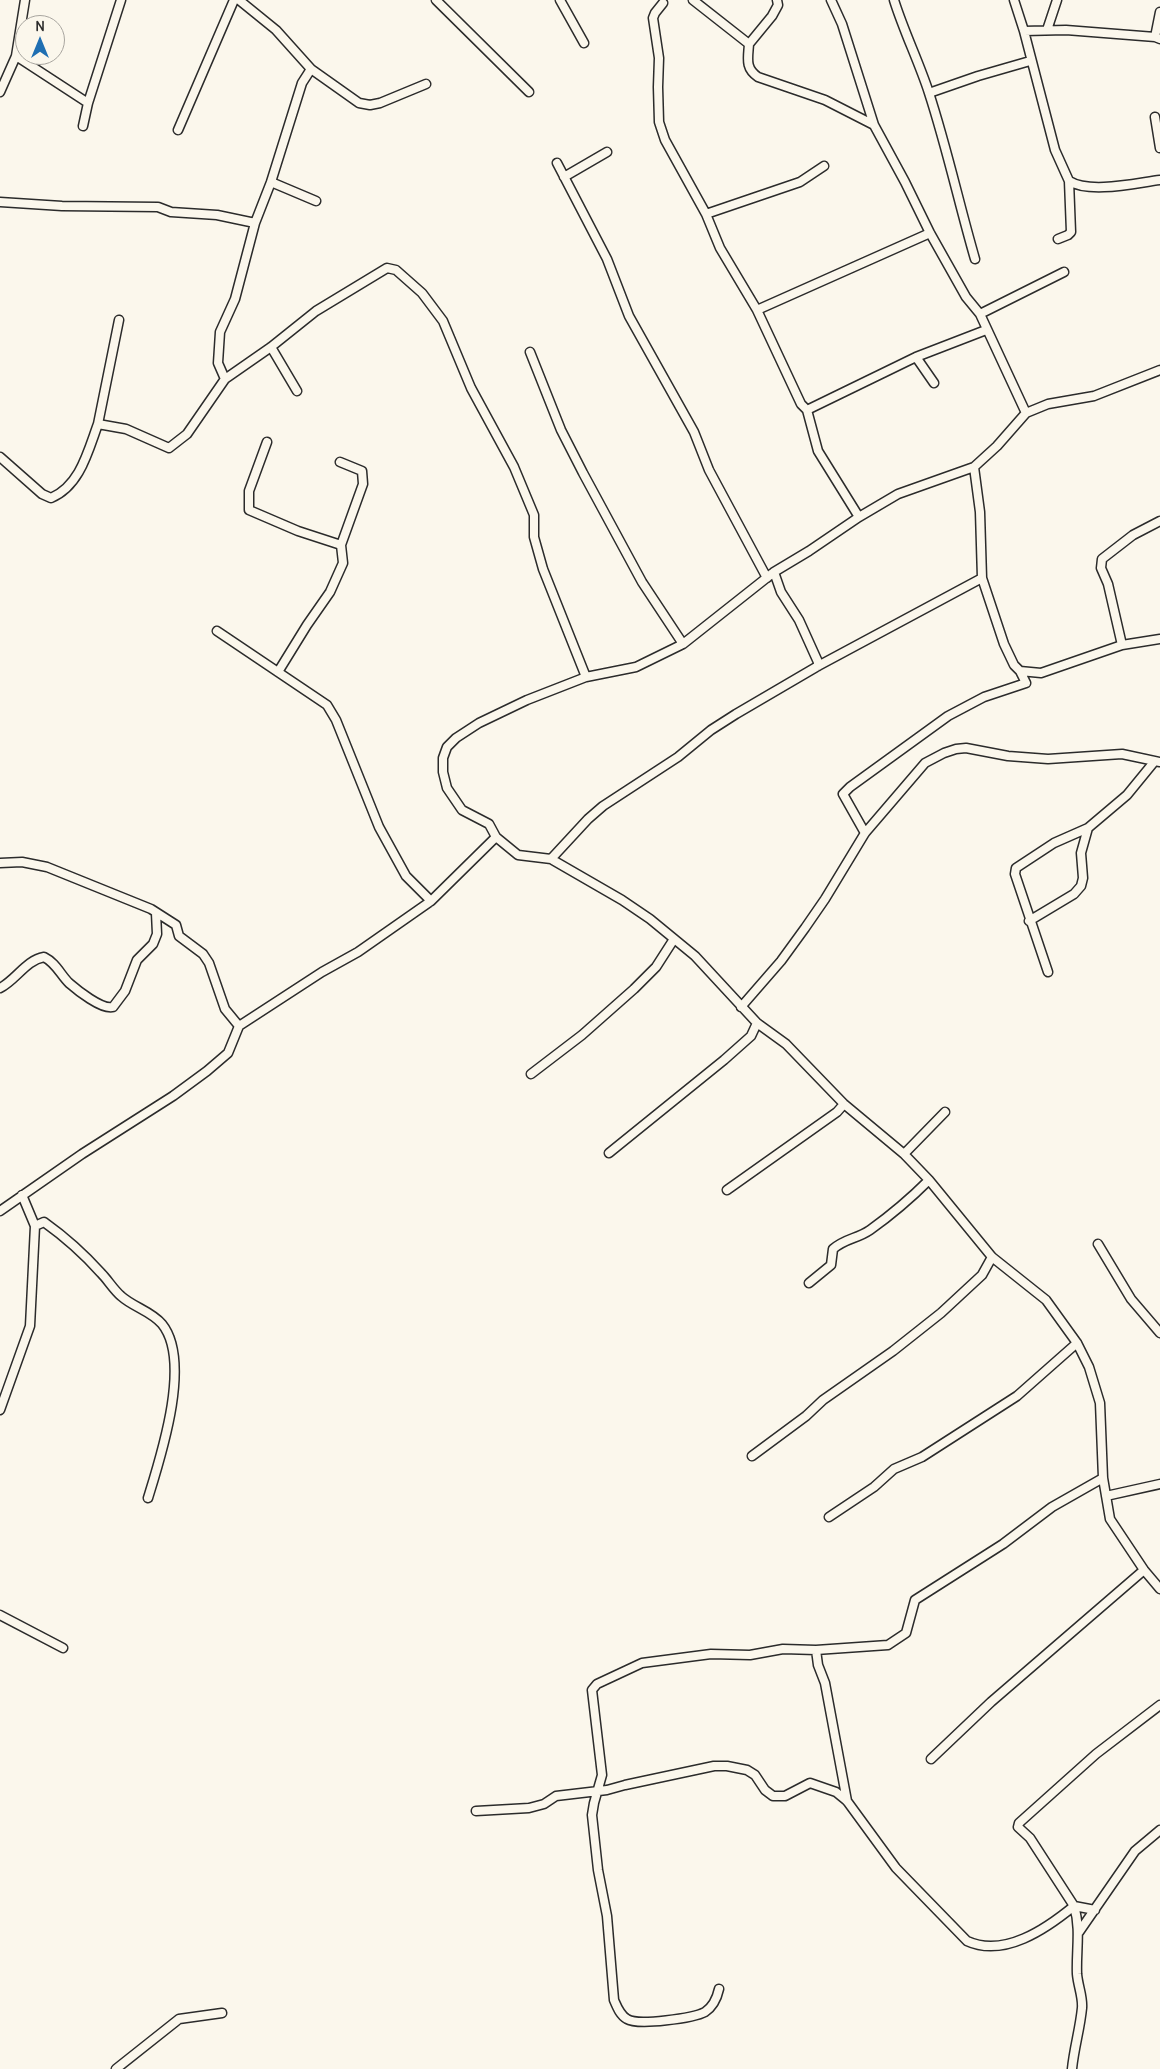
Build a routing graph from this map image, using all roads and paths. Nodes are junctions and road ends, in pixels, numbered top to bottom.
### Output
1 (25, 0) edge
2 (121, 0) edge
3 (234, 0) edge
4 (238, 0) edge
5 (436, 0) edge
6 (560, 0) edge
7 (693, 0) edge
8 (777, 0) edge
9 (831, 0) edge
10 (894, 0) edge
11 (1014, 0) edge
12 (1057, 0) edge
13 (663, 3) dead end
14 (1160, 12) edge
15 (23, 15) edge
16 (1047, 30) junction
17 (1024, 31) junction
18 (1158, 38) edge
19 (584, 43) dead end
20 (749, 44) junction
21 (15, 58) edge
22 (1030, 62) junction
23 (30, 65) edge
24 (311, 69) junction
25 (426, 84) dead end
26 (0, 92) edge
27 (529, 92) dead end
28 (929, 93) junction
29 (88, 103) junction
30 (1155, 117) dead end
31 (874, 125) junction
32 (83, 126) dead end
33 (178, 130) dead end
34 (1160, 148) edge
35 (607, 152) dead end
36 (557, 163) dead end
37 (824, 166) dead end
38 (564, 177) junction
39 (1160, 180) edge
40 (1070, 181) junction
41 (271, 182) junction
42 (316, 201) dead end
43 (0, 202) edge
44 (706, 214) junction
45 (255, 222) junction
46 (930, 233) junction
47 (1058, 239) dead end
48 (974, 259) dead end
49 (1064, 272) dead end
50 (757, 310) junction
51 (980, 314) junction
52 (119, 320) dead end
53 (986, 330) junction
54 (271, 347) junction
55 (530, 352) dead end
56 (916, 357) junction
57 (1160, 370) edge
58 (225, 378) junction
59 (934, 383) dead end
60 (297, 391) dead end
61 (807, 410) junction
62 (1026, 414) junction
63 (98, 424) junction
64 (267, 442) dead end
65 (0, 457) edge
66 (340, 462) dead end
67 (974, 467) junction
68 (859, 517) junction
69 (1160, 522) edge
70 (341, 545) junction
71 (774, 572) junction
72 (766, 578) junction
73 (982, 578) junction
74 (216, 631) dead end
75 (1160, 639) edge
76 (683, 644) junction
77 (1122, 646) junction
78 (818, 666) junction
79 (1020, 671) junction
80 (278, 672) junction
81 (586, 677) junction
82 (1157, 762) edge
83 (1088, 828) junction
84 (865, 833) junction
85 (496, 837) junction
86 (551, 859) junction
87 (0, 863) edge
88 (431, 902) junction
89 (156, 913) junction
90 (1029, 921) junction
91 (674, 939) junction
92 (1048, 972) dead end
93 (0, 988) edge
94 (741, 1007) junction
95 (756, 1023) junction
96 (239, 1026) junction
97 (530, 1074) dead end
98 (844, 1104) junction
99 (945, 1112) dead end
100 (609, 1153) dead end
101 (904, 1154) junction
102 (929, 1180) junction
103 (727, 1190) dead end
104 (22, 1195) junction
105 (0, 1211) edge
106 (35, 1226) junction
107 (1098, 1244) dead end
108 (992, 1256) junction
109 (808, 1283) dead end
110 (1160, 1333) edge
111 (1077, 1343) junction
112 (0, 1410) edge
113 (752, 1456) dead end
114 (1103, 1478) junction
115 (1160, 1484) edge
116 (1106, 1496) junction
117 (148, 1498) dead end
118 (829, 1517) dead end
119 (1144, 1570) junction
120 (1160, 1589) edge
121 (0, 1615) edge
122 (63, 1648) dead end
123 (816, 1650) junction
124 (1160, 1705) edge
125 (931, 1759) dead end
126 (598, 1791) junction
127 (847, 1801) junction
128 (476, 1811) dead end
129 (1160, 1830) edge
130 (1074, 1906) junction
131 (1095, 1910) junction
132 (1079, 1932) junction
133 (720, 1989) dead end
134 (222, 2014) dead end
135 (116, 2069) edge
136 (1072, 2069) edge

1 - 15 street
2 - 29 street
3 - 33 street
4 - 24 street
5 - 27 street
6 - 19 street
7 - 20 street
8 - 20 street
9 - 31 street
10 - 28 street
11 - 17 street
12 - 16 street
13 - 44 street
14 - 18 street
16 - 17 street
16 - 18 street
17 - 22 street
20 - 31 street
21 - 26 street
22 - 28 street
22 - 40 street
23 - 29 street
24 - 25 street
24 - 41 street
28 - 48 street
29 - 32 street
30 - 34 street
31 - 46 street
35 - 38 street
36 - 38 street
37 - 44 street
38 - 72 street
39 - 40 street
40 - 47 street
41 - 42 street
41 - 45 street
43 - 45 street
44 - 50 street
45 - 58 street
46 - 50 street
46 - 51 street
49 - 51 street
50 - 61 street
51 - 53 street
52 - 63 street
53 - 56 street
53 - 62 street
54 - 58 street
54 - 60 street
54 - 81 street
55 - 76 street
56 - 59 street
56 - 61 street
57 - 62 street
58 - 63 street
61 - 68 street
62 - 67 street
63 - 65 street
64 - 70 street
66 - 70 street
67 - 68 street
67 - 73 street
68 - 71 street
69 - 77 street
70 - 80 street
71 - 72 street
71 - 78 street
72 - 76 street
73 - 78 street
73 - 79 street
74 - 80 street
75 - 77 street
76 - 81 street
77 - 79 street
78 - 86 street
79 - 84 street
80 - 88 street
81 - 85 street
82 - 83 street
82 - 84 street
83 - 90 street
83 - 90 street
84 - 94 street
85 - 86 street
85 - 88 street
86 - 91 street
87 - 89 street
88 - 96 street
89 - 93 street
89 - 96 street
90 - 92 street
91 - 94 street
91 - 97 street
94 - 95 street
95 - 98 street
95 - 100 street
96 - 104 street
98 - 101 street
98 - 103 street
99 - 101 street
101 - 102 street
102 - 108 street
102 - 109 street
104 - 105 street
104 - 106 street
106 - 112 street
106 - 117 street
107 - 110 street
108 - 111 street
108 - 113 street
111 - 114 street
111 - 118 street
114 - 116 street
114 - 123 street
115 - 116 street
116 - 119 street
119 - 120 street
119 - 125 street
121 - 122 street
123 - 126 street
123 - 127 street
124 - 130 street
126 - 127 street
126 - 128 street
126 - 133 street
127 - 130 street
129 - 131 street
130 - 131 street
130 - 132 street
131 - 132 street
132 - 136 street
134 - 135 street

